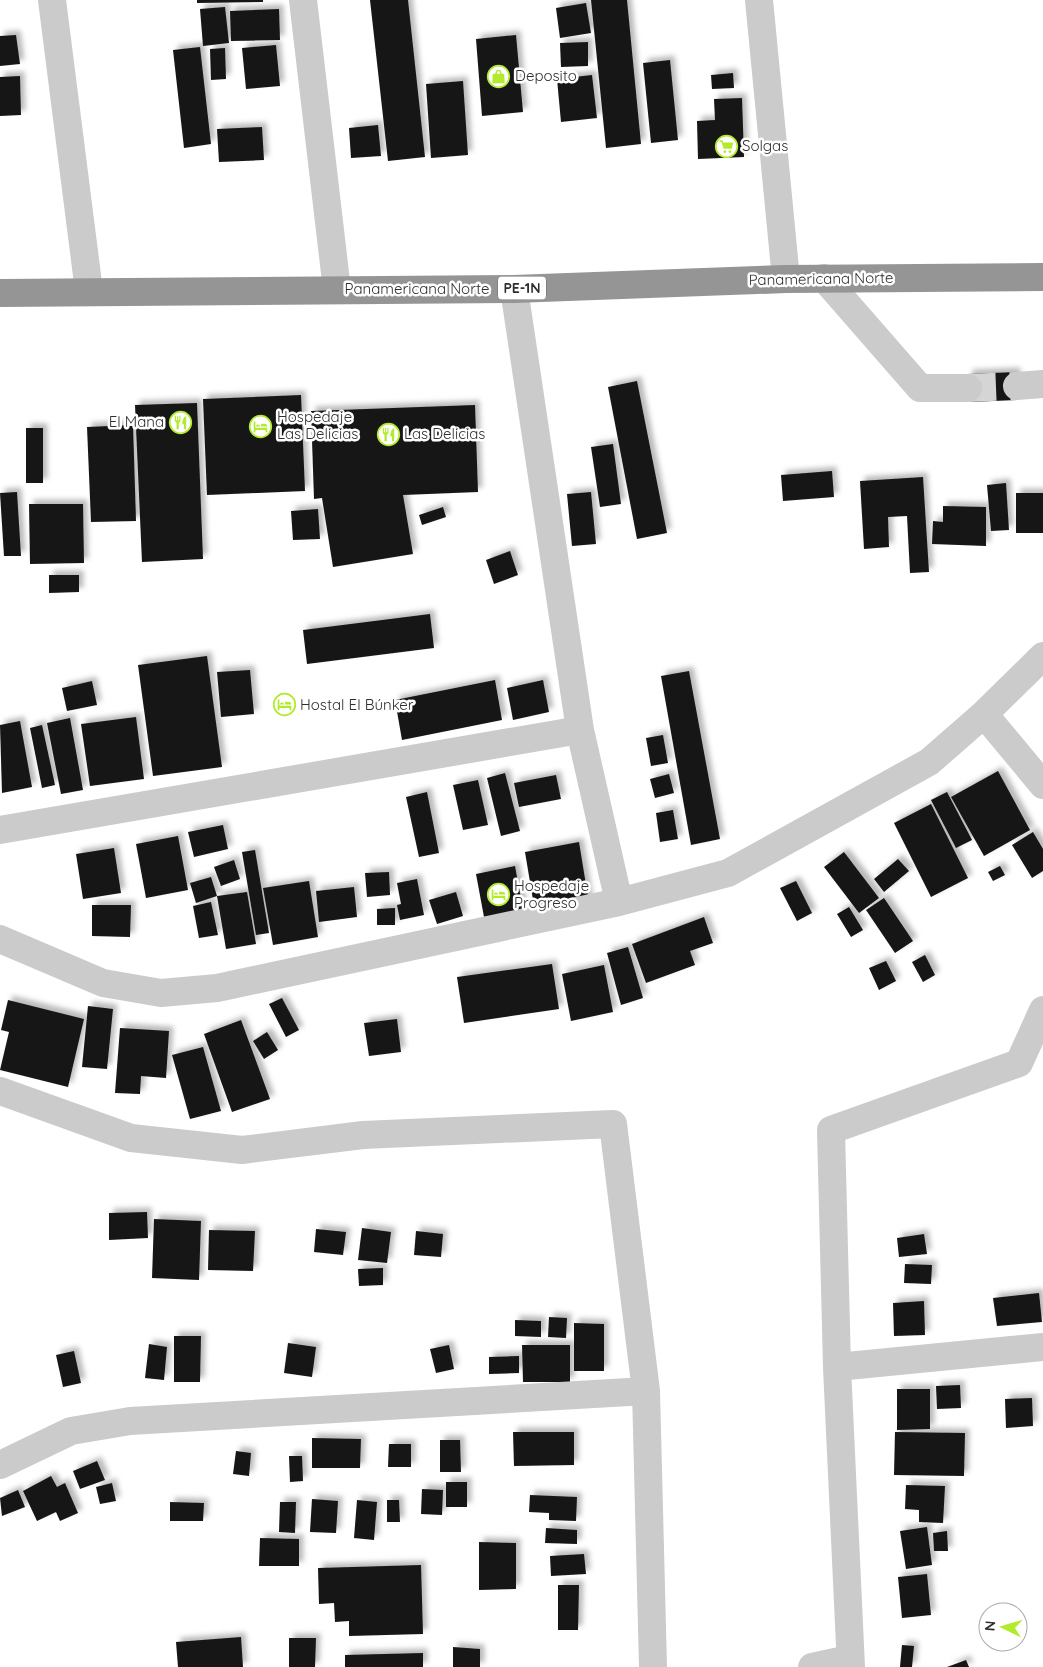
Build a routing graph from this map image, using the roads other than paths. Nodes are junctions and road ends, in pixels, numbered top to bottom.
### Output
1 (52, 0) edge
2 (304, 0) edge
3 (759, 0) edge
4 (1043, 277) edge
5 (824, 278) junction
6 (786, 279) junction
7 (514, 289) junction
8 (337, 290) junction
9 (89, 291) junction
10 (0, 293) edge
11 (968, 388) tunnel mouth
12 (1043, 656) edge
13 (984, 714) junction
14 (580, 730) junction
15 (1043, 785) edge
16 (0, 830) edge
17 (619, 902) junction
18 (0, 939) edge
19 (1043, 1010) edge
20 (0, 1091) edge
21 (1043, 1347) edge
22 (837, 1367) junction
23 (646, 1392) junction
24 (0, 1465) edge
25 (850, 1663) edge
26 (653, 1667) edge
27 (812, 1667) edge

1 - 9 street
2 - 8 street
3 - 6 street
4 - 5 highway, Panamericana Norte / PE-1N
5 - 6 highway, Panamericana Norte / PE-1N
5 - 11 street
6 - 7 highway, Panamericana Norte / PE-1N
7 - 8 highway, Panamericana Norte / PE-1N
7 - 14 street
8 - 9 highway, Panamericana Norte / PE-1N
9 - 10 highway, Panamericana Norte / PE-1N
12 - 13 street
13 - 15 street
13 - 17 street
14 - 16 street
14 - 17 street
17 - 18 street
19 - 22 street
20 - 23 street
21 - 22 street
22 - 25 street
23 - 24 street
23 - 26 street
25 - 27 street

